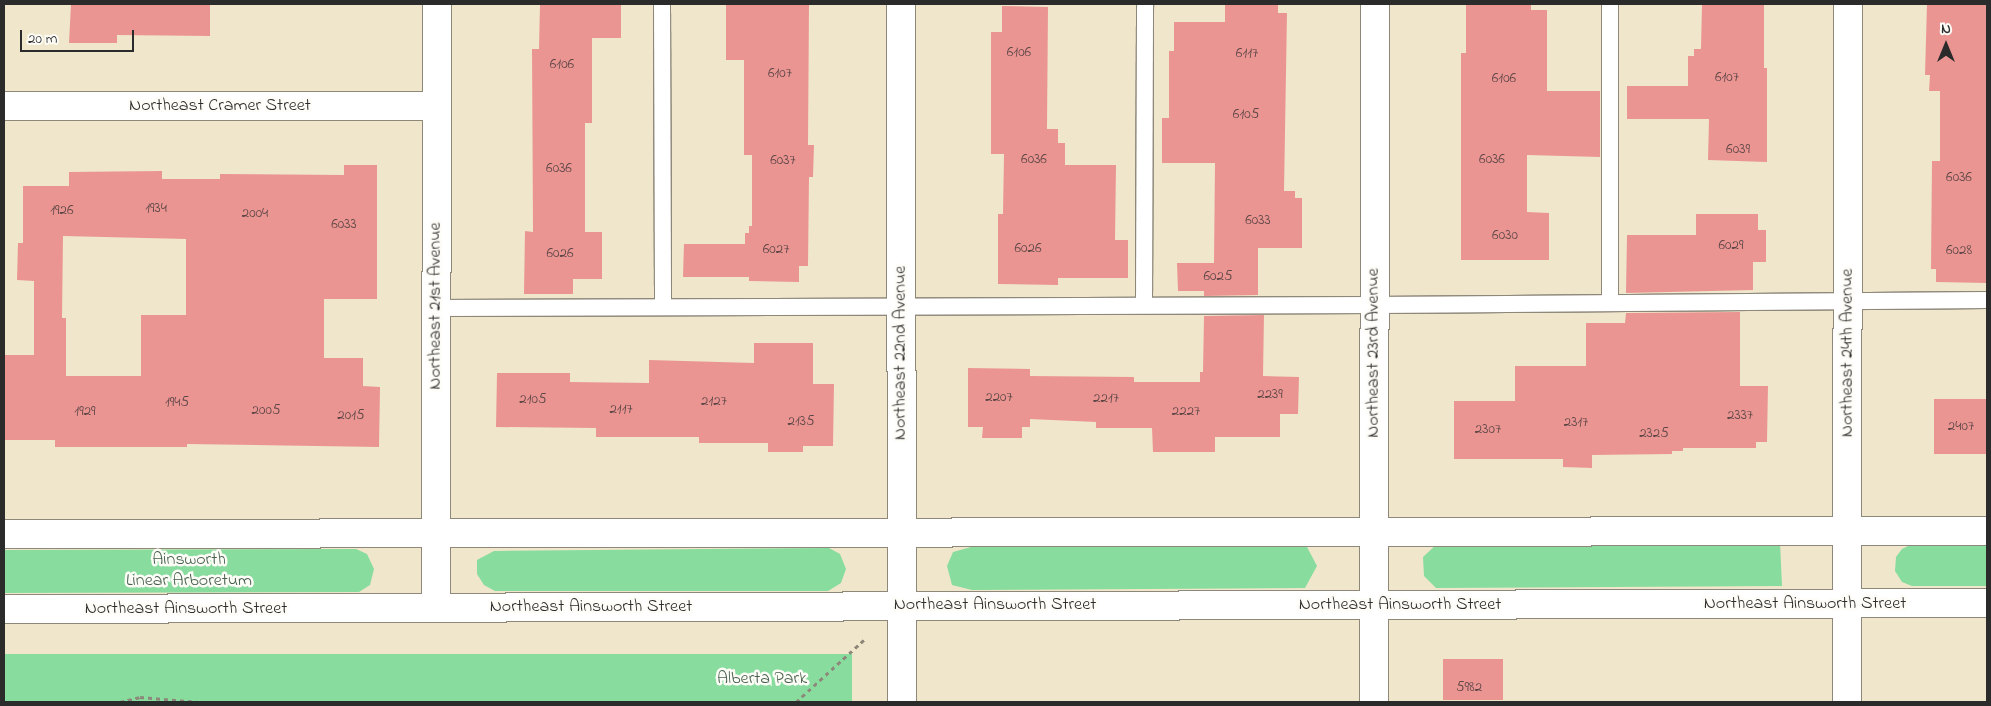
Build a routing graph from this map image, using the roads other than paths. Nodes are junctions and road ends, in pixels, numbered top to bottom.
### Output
1 (437, 4) edge
2 (662, 4) edge
3 (901, 4) edge
4 (1145, 4) edge
5 (1374, 4) edge
6 (1610, 4) edge
7 (1848, 4) edge
8 (4, 106) edge
9 (437, 106) junction
10 (1987, 300) edge
11 (1847, 301) junction
12 (1610, 303) junction
13 (1144, 305) junction
14 (1374, 305) junction
15 (901, 306) junction
16 (663, 307) junction
17 (436, 308) junction
18 (1848, 531) junction
19 (1987, 531) edge
20 (901, 533) junction
21 (1375, 533) junction
22 (4, 534) edge
23 (436, 535) junction
24 (1846, 603) junction
25 (1987, 603) edge
26 (902, 605) junction
27 (1374, 605) junction
28 (436, 608) junction
29 (4, 609) edge
30 (902, 702) edge
31 (1374, 702) edge
32 (1847, 702) edge

1 - 9 street, Northeast 21st Avenue
2 - 16 lane
3 - 15 street, Northeast 22nd Avenue
4 - 13 lane
5 - 14 street, Northeast 23rd Avenue
6 - 12 lane
7 - 11 street, Northeast 24th Avenue
8 - 9 street, Northeast Cramer Street
9 - 17 street, Northeast 21st Avenue
10 - 11 lane
11 - 12 lane
11 - 18 street, Northeast 24th Avenue
12 - 14 lane
13 - 14 lane
13 - 15 lane
14 - 21 street, Northeast 23rd Avenue
15 - 16 lane
15 - 20 street, Northeast 22nd Avenue
16 - 17 lane
17 - 23 street, Northeast 21st Avenue
18 - 19 street
18 - 21 street
18 - 24 street, Northeast 24th Avenue
20 - 21 street
20 - 23 street
20 - 26 street, Northeast 22nd Avenue
21 - 27 street, Northeast 23rd Avenue
22 - 23 street
23 - 28 street, Northeast 21st Avenue
24 - 25 street, Northeast Ainsworth Street
24 - 27 street, Northeast Ainsworth Street
24 - 32 street, Northeast 24th Avenue
26 - 27 street, Northeast Ainsworth Street
26 - 28 street, Northeast Ainsworth Street
26 - 30 street, Northeast 22nd Avenue
27 - 31 street, Northeast 23rd Avenue
28 - 29 street, Northeast Ainsworth Street

